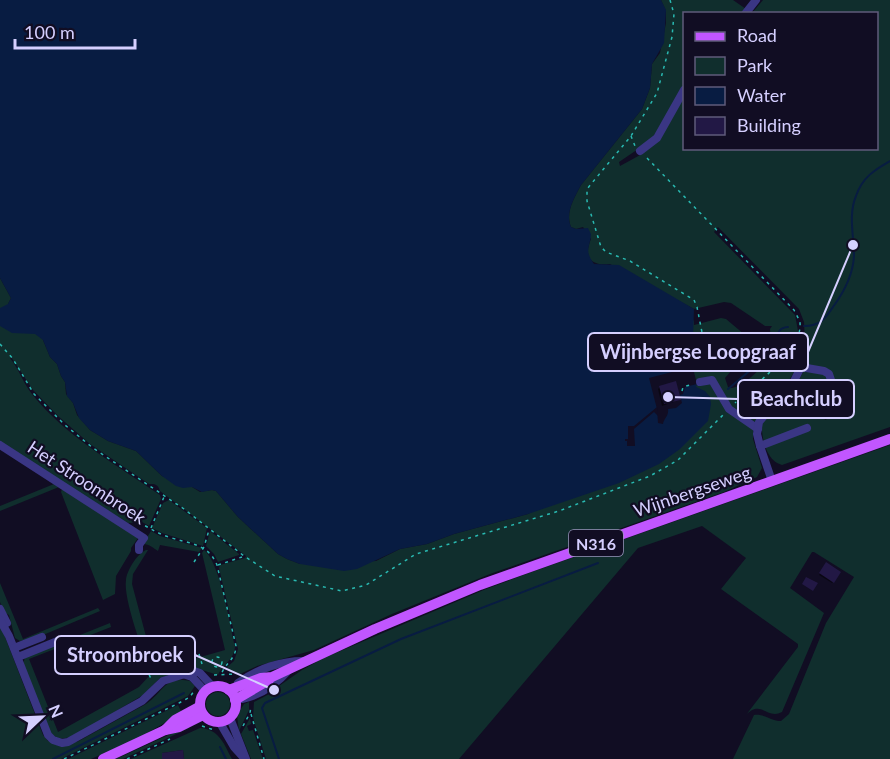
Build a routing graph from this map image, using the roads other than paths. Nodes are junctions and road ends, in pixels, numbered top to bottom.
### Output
1 (756, 0) edge
2 (747, 12) edge
3 (683, 92) edge
4 (640, 151) road end
5 (698, 383) road end
6 (834, 388) dead end
7 (807, 428) dead end
8 (758, 429) junction
9 (890, 440) edge
10 (0, 445) edge
11 (759, 446) junction
12 (772, 481) junction
13 (139, 550) dead end
14 (0, 609) edge
15 (0, 620) edge
16 (9, 636) junction
17 (46, 638) dead end
18 (60, 640) dead end
19 (16, 653) junction
20 (307, 661) junction
21 (290, 669) junction
22 (183, 674) junction
23 (209, 689) junction
24 (232, 695) junction
25 (201, 711) junction
26 (223, 725) junction
27 (104, 759) edge
28 (245, 759) edge

1 - 2 street
3 - 4 street
5 - 8 street
6 - 8 street
7 - 11 street
8 - 11 street
9 - 12 main road, Wijnbergseweg / N316
10 - 13 street, Het Stroombroek
11 - 12 street
12 - 20 main road, Wijnbergseweg / N316
14 - 16 street
15 - 16 street
16 - 19 street
17 - 19 street
18 - 19 street
19 - 22 street
20 - 21 main road, Wijnbergseweg / N316
20 - 24 street, Wijnbergseweg
21 - 24 main road, Wijnbergseweg / N316
21 - 24 street, Wijnbergseweg
22 - 23 street
22 - 23 street
23 - 24 main road
23 - 25 main road
24 - 26 main road
25 - 26 main road
25 - 27 main road
26 - 28 street

